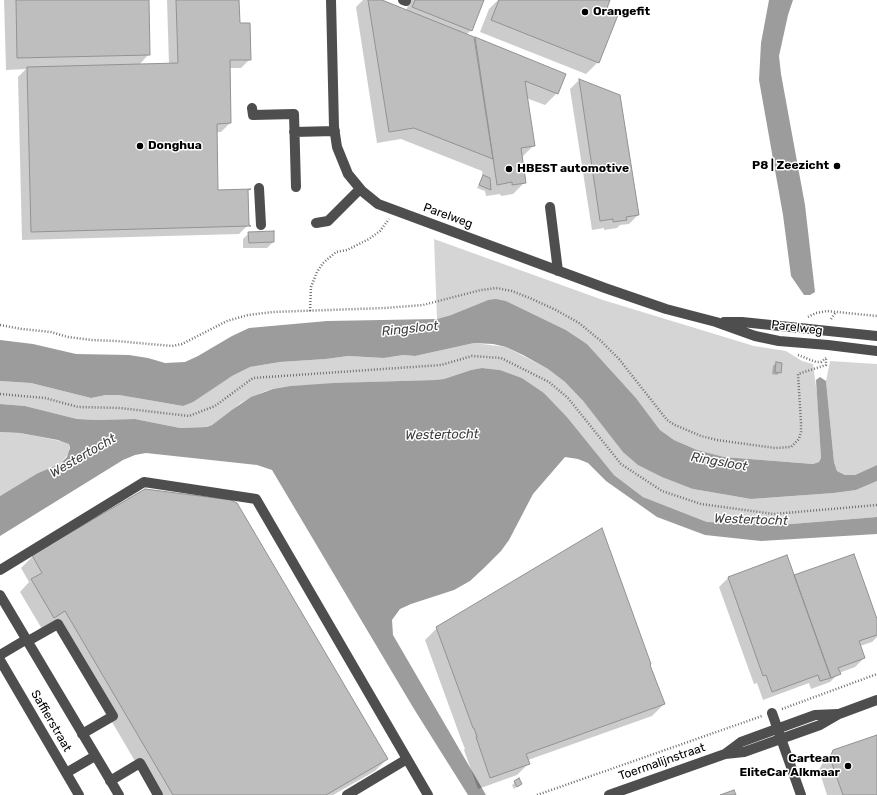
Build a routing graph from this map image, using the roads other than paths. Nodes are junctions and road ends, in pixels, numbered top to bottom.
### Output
1 (331, 0) edge
2 (252, 108) dead end
3 (335, 131) junction
4 (294, 132) junction
5 (260, 188) dead end
6 (296, 188) dead end
7 (360, 189) junction
8 (550, 208) dead end
9 (316, 223) dead end
10 (261, 225) dead end
11 (558, 271) junction
12 (716, 322) junction
13 (877, 336) edge
14 (877, 351) edge
15 (0, 570) edge
16 (0, 594) edge
17 (28, 640) junction
18 (0, 655) edge
19 (0, 660) edge
20 (877, 700) edge
21 (772, 713) road end
22 (839, 714) junction
23 (777, 728) junction
24 (82, 734) junction
25 (781, 739) junction
26 (725, 754) junction
27 (95, 756) junction
28 (407, 759) junction
29 (66, 773) junction
30 (110, 781) junction
31 (79, 795) edge
32 (119, 795) edge
33 (158, 795) edge
34 (347, 795) edge
35 (428, 795) edge
36 (609, 795) edge
37 (801, 795) edge

1 - 3 street, Parelweg
2 - 4 street
3 - 4 street
3 - 7 street, Parelweg
4 - 6 street
5 - 10 street
7 - 9 street
7 - 11 street, Parelweg
8 - 11 street
11 - 12 street, Parelweg
12 - 13 street, Parelweg
12 - 14 street, Parelweg
15 - 28 street
16 - 17 street
17 - 18 street
17 - 24 street
17 - 24 street
19 - 29 street, Saffierstraat
20 - 22 street, Toermalijnstraat
21 - 23 street
22 - 23 street, Toermalijnstraat
22 - 25 street, Toermalijnstraat
23 - 25 street
23 - 26 street, Toermalijnstraat
24 - 27 street
25 - 26 street, Toermalijnstraat
25 - 37 street
26 - 36 street, Toermalijnstraat
27 - 29 street
27 - 30 street
28 - 34 street
28 - 35 street
29 - 31 street, Saffierstraat
30 - 32 street
30 - 33 street

